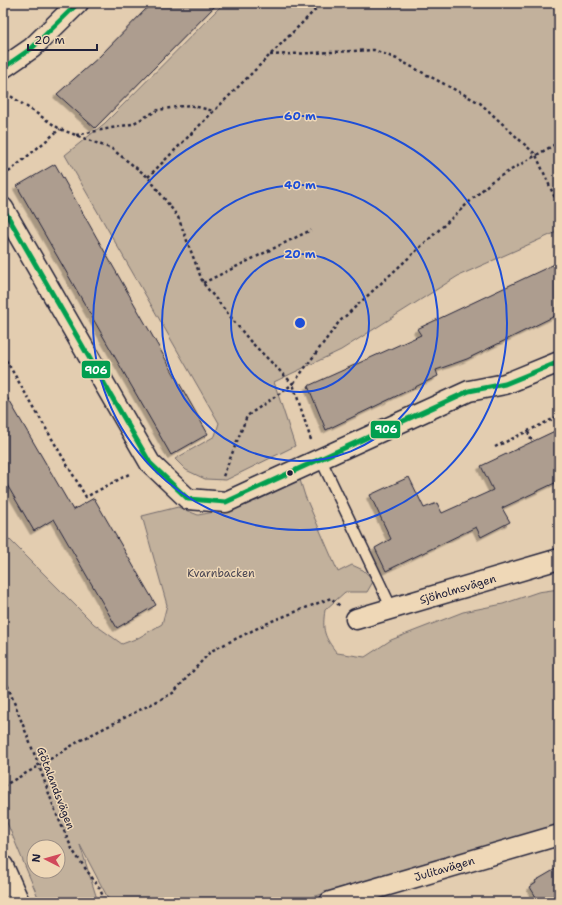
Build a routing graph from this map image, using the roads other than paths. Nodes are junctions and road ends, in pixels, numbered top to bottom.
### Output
1 (78, 3) edge
2 (3, 68) edge
3 (3, 208) edge
4 (559, 362) edge
5 (321, 460) junction
6 (559, 559) edge
7 (392, 609) junction
8 (356, 619) road end
9 (559, 835) edge
10 (3, 866) edge
11 (19, 902) edge
12 (330, 902) edge

1 - 2 street
3 - 5 street
4 - 5 street
5 - 7 lane
6 - 7 street, Sjöholmsvägen
7 - 8 street, Sjöholmsvägen
9 - 12 street, Julitavägen
10 - 11 street

